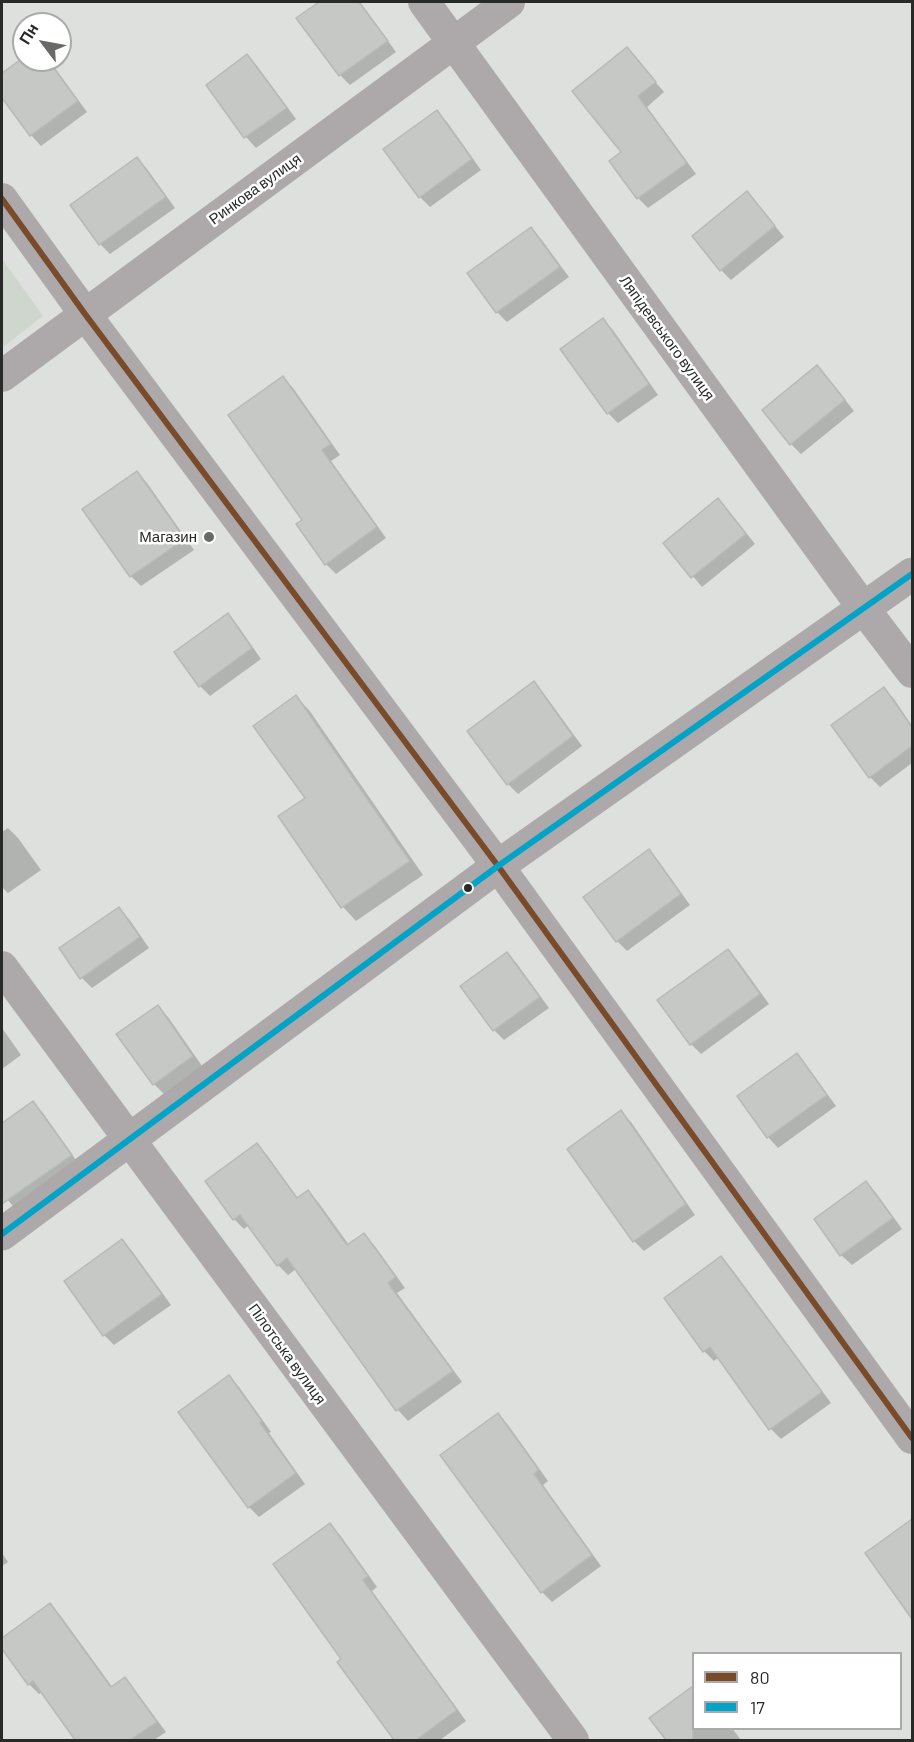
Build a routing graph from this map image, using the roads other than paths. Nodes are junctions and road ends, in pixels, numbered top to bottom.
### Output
1 (424, 2) edge
2 (509, 2) edge
3 (453, 42) junction
4 (2, 199) edge
5 (85, 314) junction
6 (2, 376) edge
7 (912, 574) edge
8 (864, 609) junction
9 (912, 672) edge
10 (498, 867) junction
11 (2, 967) edge
12 (129, 1140) junction
13 (2, 1234) edge
14 (912, 1438) edge
15 (573, 1740) edge

1 - 3 street, Ляпідевського вулиця
2 - 3 street, Ринкова вулиця
3 - 5 street, Ринкова вулиця
3 - 8 street, Ляпідевського вулиця
4 - 5 street
5 - 6 street, Ринкова вулиця
5 - 10 street
7 - 8 street
8 - 9 street, Ляпідевського вулиця
8 - 10 street
10 - 12 street
10 - 14 street
11 - 12 street, Пілотська вулиця
12 - 13 street
12 - 15 street, Пілотська вулиця

